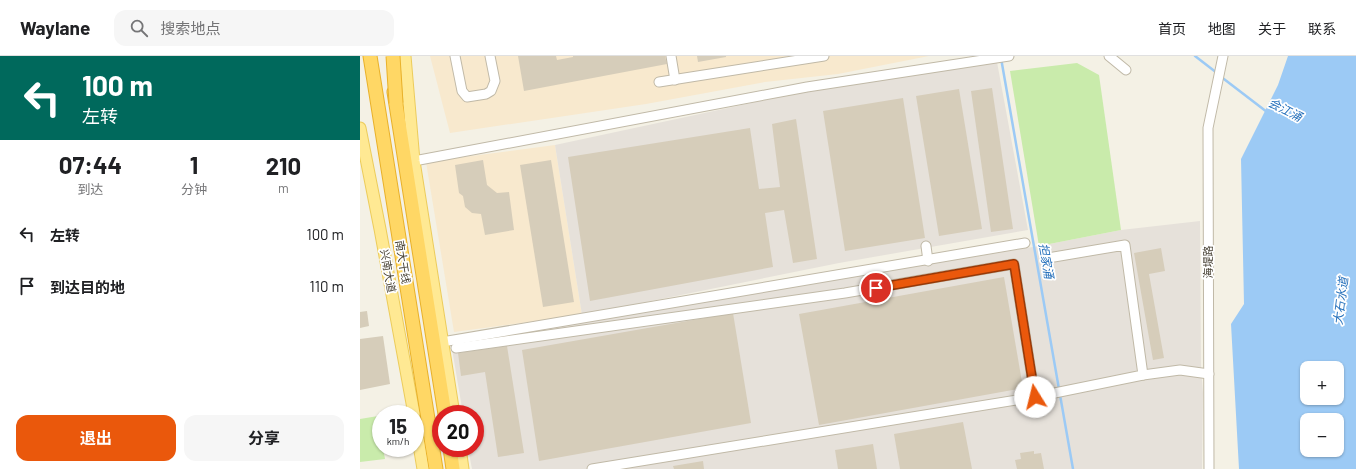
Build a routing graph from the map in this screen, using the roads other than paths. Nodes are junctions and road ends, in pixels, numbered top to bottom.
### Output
1 (370, 56) edge
2 (388, 56) edge
3 (393, 56) edge
4 (405, 56) edge
5 (455, 56) edge
6 (490, 56) edge
7 (671, 56) edge
8 (824, 56) edge
9 (1009, 56) edge
10 (1108, 56) edge
11 (1223, 56) edge
12 (1126, 70) dead end
13 (676, 80) junction
14 (659, 82) dead end
15 (396, 103) junction
16 (360, 128) edge
17 (414, 161) junction
18 (1025, 243) dead end
19 (926, 246) dead end
20 (1048, 258) dead end
21 (928, 261) junction
22 (442, 342) junction
23 (456, 348) dead end
24 (1208, 374) junction
25 (1144, 375) junction
26 (1035, 397) junction
27 (412, 405) edge
28 (443, 405) edge
29 (452, 405) edge
30 (421, 457) edge
31 (451, 457) edge
32 (461, 457) edge
33 (423, 469) edge
34 (436, 469) edge
35 (453, 469) edge
36 (463, 469) edge
37 (592, 469) edge
38 (1209, 469) edge

1 - 34 highway, 南大干线
2 - 15 highway, 南大干线, bridge
3 - 15 highway, bridge
3 - 17 main road
4 - 17 main road
5 - 6 street
7 - 13 street
8 - 13 street
9 - 17 street
10 - 12 street
11 - 24 street, 海堤路
13 - 14 street
15 - 28 highway, 南大干线
16 - 27 main road, 兴南大道
17 - 22 main road
18 - 21 street
19 - 21 street
20 - 25 street
21 - 22 street
22 - 29 main road
23 - 26 street
24 - 25 street
24 - 38 street, 海堤路
25 - 26 street
26 - 37 street
30 - 33 main road
31 - 35 highway
32 - 36 main road

